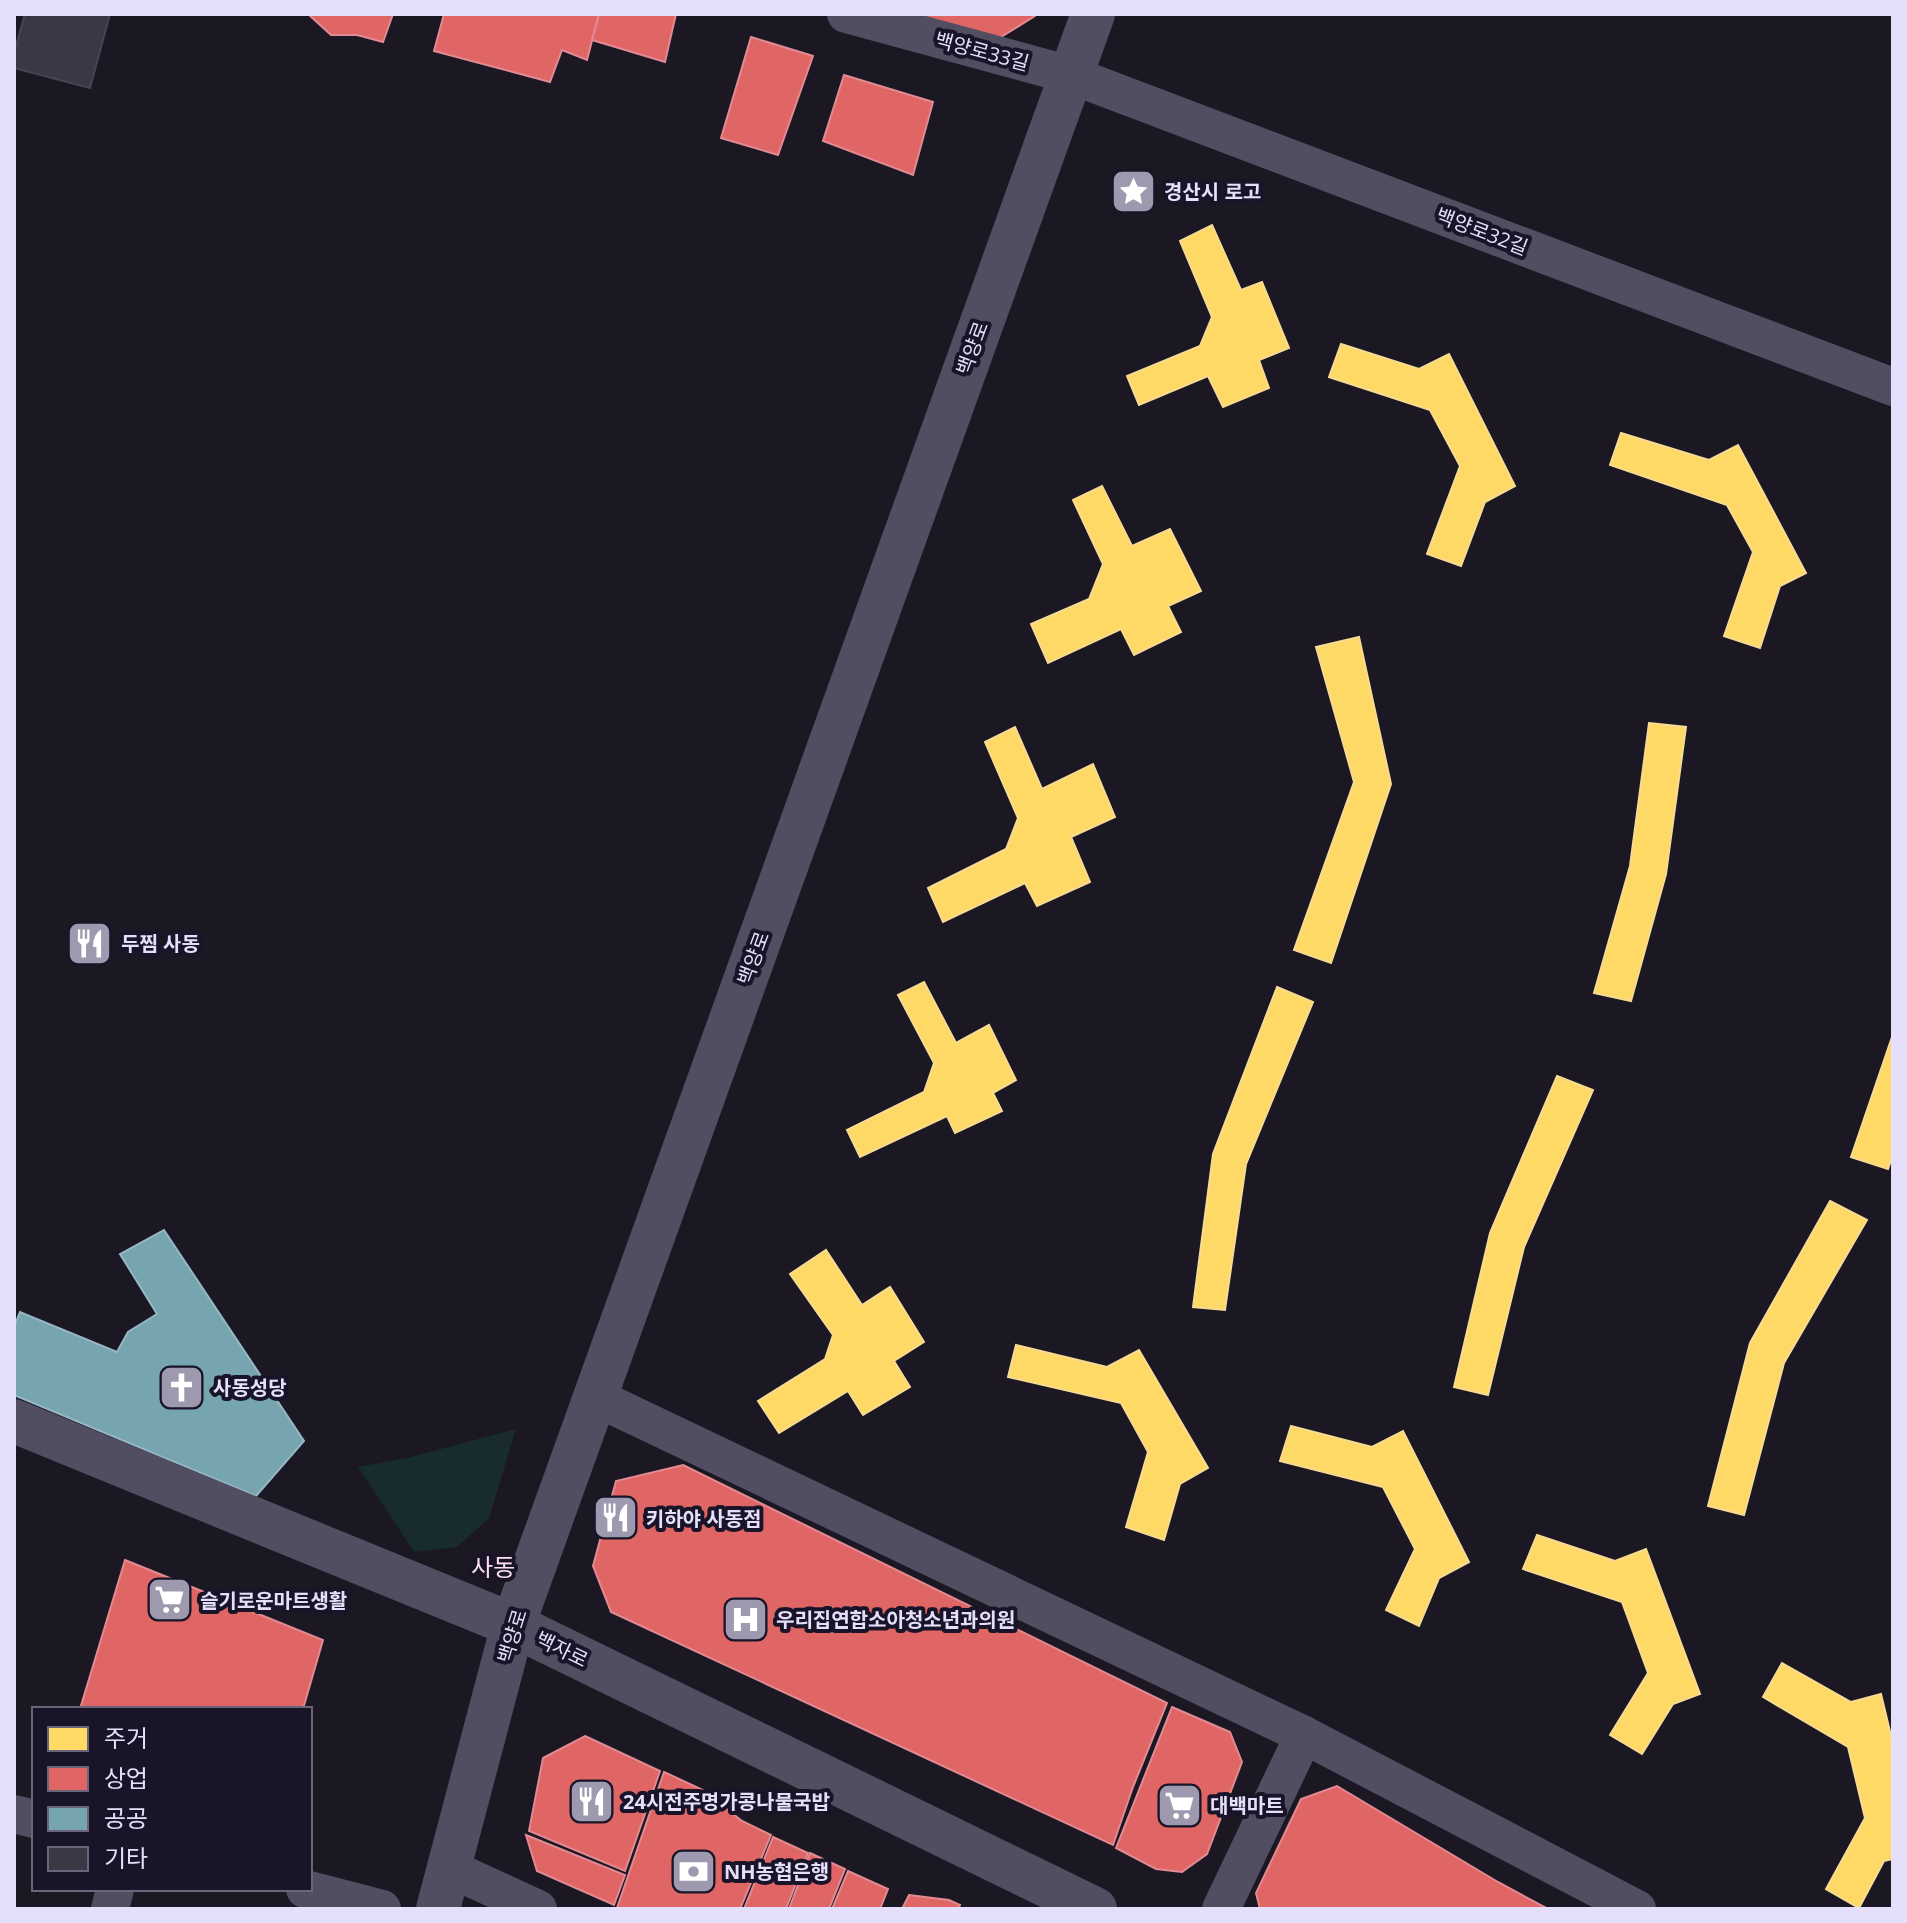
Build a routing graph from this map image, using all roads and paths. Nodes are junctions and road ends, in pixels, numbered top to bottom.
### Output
1 (846, 14) edge
2 (1093, 14) edge
3 (1071, 75) junction
4 (1893, 387) edge
5 (595, 1397) junction
6 (14, 1421) edge
7 (513, 1625) junction
8 (1304, 1735) junction
9 (449, 1868) junction
10 (312, 1891) edge
11 (382, 1909) edge
12 (438, 1909) edge
13 (538, 1909) edge
14 (1095, 1909) edge
15 (1221, 1909) edge
16 (1637, 1909) edge

1 - 3 street, 백양로33길
2 - 3 street, 백양로
3 - 4 street, 백양로32길
3 - 5 street, 백양로
5 - 7 street, 백양로
5 - 8 street
6 - 7 street, 백자로
7 - 9 street, 백양로
7 - 14 street, 백자로
8 - 15 street
8 - 16 street
9 - 12 street, 백양로
9 - 13 street
10 - 11 street

